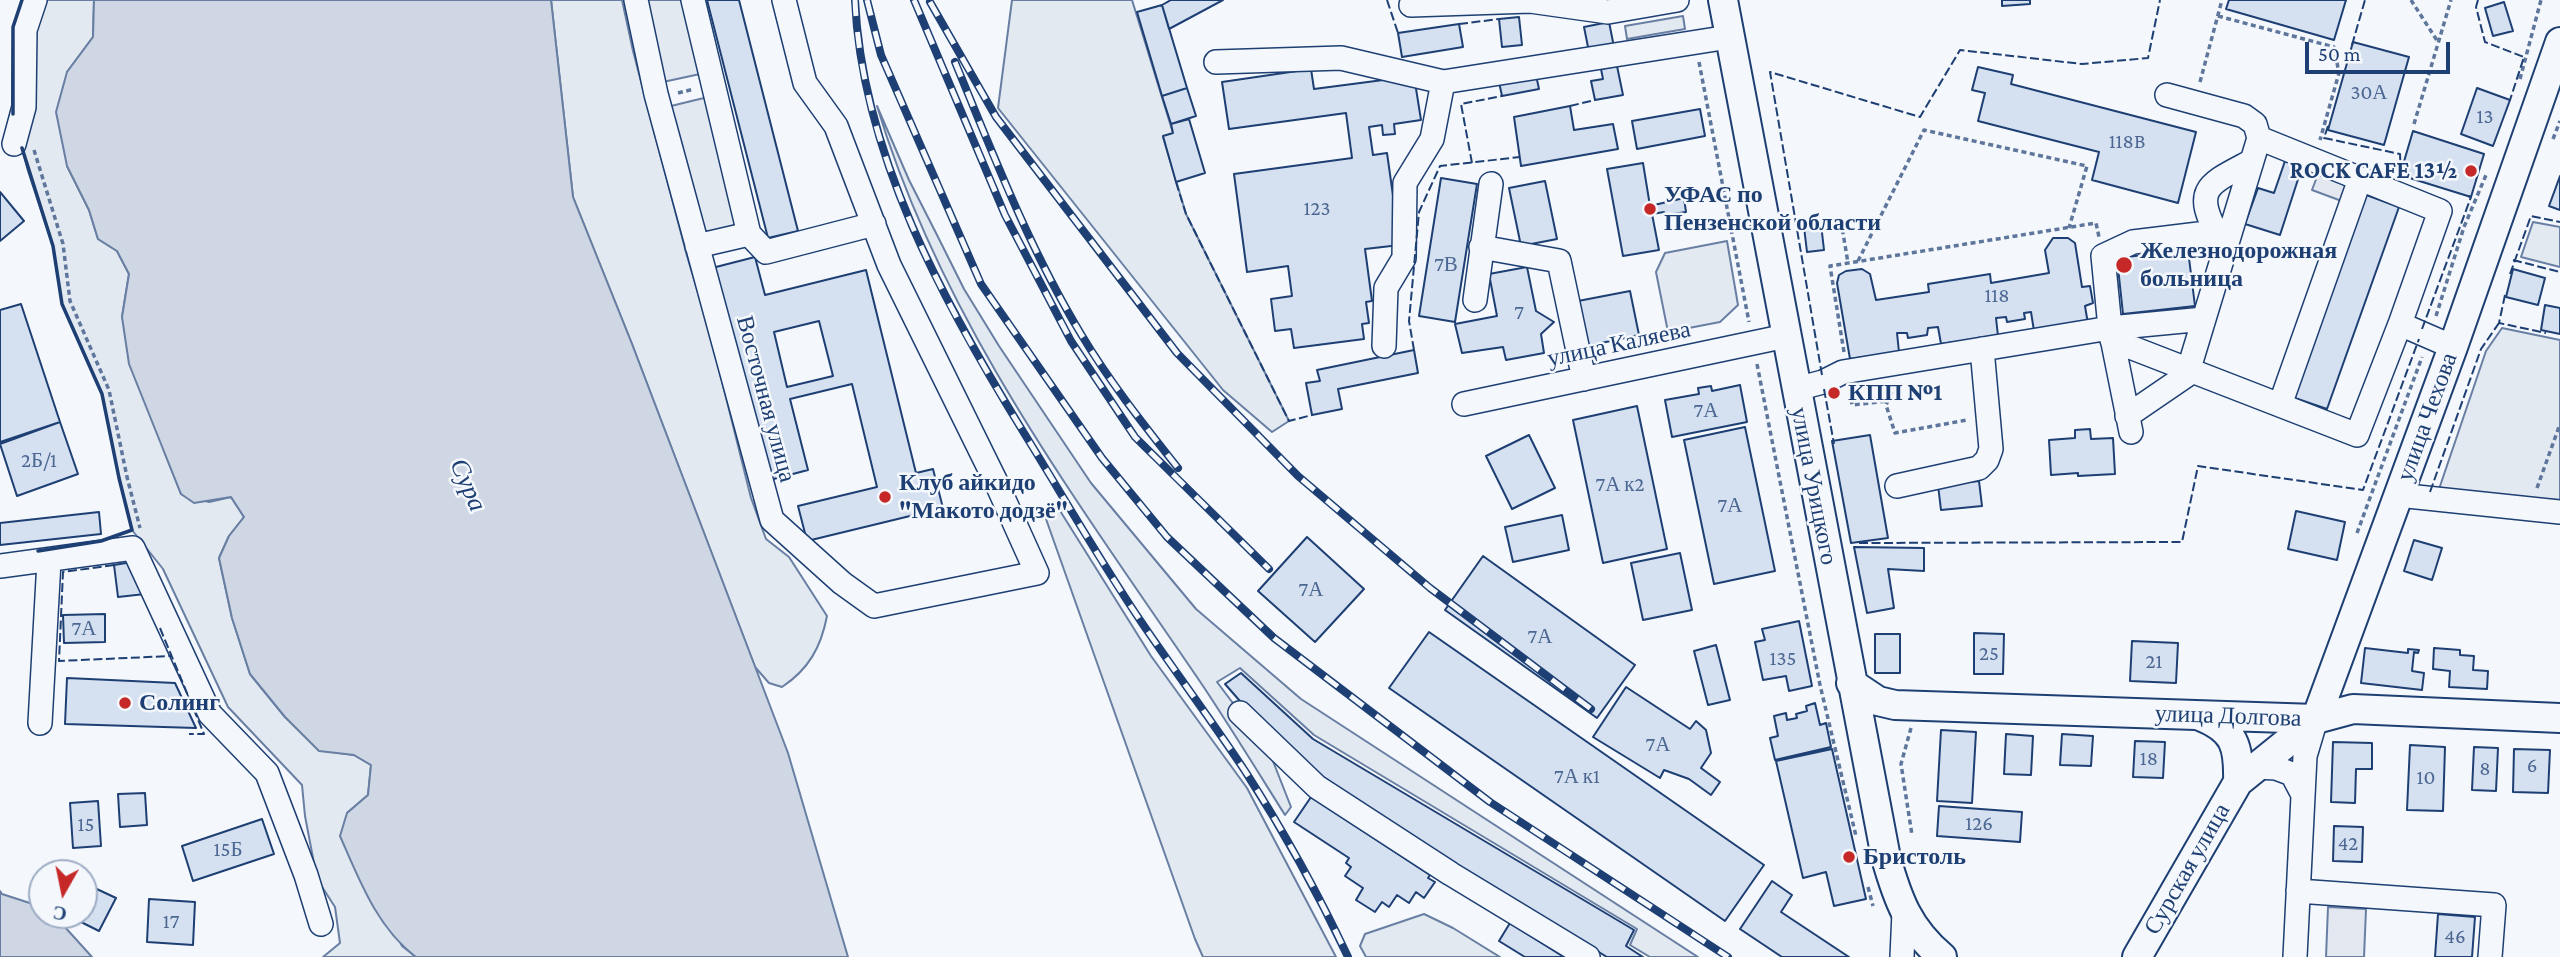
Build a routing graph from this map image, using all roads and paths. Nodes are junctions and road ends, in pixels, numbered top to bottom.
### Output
1 (35, 0) edge
2 (636, 0) edge
3 (693, 0) edge
4 (784, 0) edge
5 (1677, 0) edge
6 (1723, 0) edge
7 (2222, 0) edge
8 (2411, 0) edge
9 (2451, 0) edge
10 (1411, 5) dead end
11 (2218, 16) junction
12 (1729, 37) junction
13 (1695, 42) junction
14 (2560, 42) edge
15 (2438, 43) junction
16 (1216, 62) dead end
17 (1443, 82) junction
18 (713, 84) junction
19 (2166, 95) dead end
20 (657, 98) junction
21 (2194, 103) junction
22 (2414, 124) dead end
23 (2259, 138) junction
24 (24, 145) joint
25 (2252, 160) junction
26 (2314, 161) junction
27 (2360, 179) junction
28 (1492, 184) dead end
29 (1841, 221) dead end
30 (874, 225) junction
31 (2069, 228) junction
32 (749, 234) junction
33 (2223, 239) junction
34 (698, 246) junction
35 (1481, 247) junction
36 (2103, 256) junction
37 (1858, 261) junction
38 (1848, 263) junction
39 (1475, 300) dead end
40 (2204, 318) junction
41 (2400, 324) junction
42 (1751, 331) dead end
43 (2111, 334) junction
44 (1786, 336) junction
45 (1384, 346) dead end
46 (2453, 347) junction
47 (1982, 349) junction
48 (1755, 353) dead end
49 (1905, 362) junction
50 (2188, 369) junction
51 (1847, 371) junction
52 (1584, 379) junction
53 (1796, 389) junction
54 (1888, 401) junction
55 (1464, 404) dead end
56 (2280, 405) junction
57 (1990, 416) junction
58 (2560, 424) edge
59 (1897, 486) dead end
60 (2398, 495) junction
61 (2529, 508) junction
62 (2560, 512) edge
63 (133, 548) junction
64 (50, 561) junction
65 (0, 566) edge
66 (1852, 683) junction
67 (1895, 705) junction
68 (1240, 713) dead end
69 (2200, 716) junction
70 (2560, 718) edge
71 (2316, 719) junction
72 (40, 723) dead end
73 (1918, 725) dead end
74 (1864, 743) junction
75 (2247, 774) junction
76 (2302, 793) junction
77 (1912, 835) dead end
78 (1857, 841) dead end
79 (1866, 880) dead end
80 (2298, 891) junction
81 (1873, 906) dead end
82 (1904, 912) junction
83 (321, 924) dead end
84 (2136, 955) edge
85 (1588, 957) edge
86 (1902, 957) edge
87 (1942, 957) edge
88 (2295, 957) edge
89 (2490, 957) edge

1 - 24 street
2 - 20 street, Восточная улица
3 - 18 street
4 - 30 street
5 - 10 street
6 - 12 main road, улица Урицкого
7 - 11 path
8 - 15 path
9 - 15 path
11 - 21 path
11 - 26 path
12 - 13 street
12 - 44 main road, улица Урицкого
13 - 17 street
13 - 42 path
14 - 46 main road, улица Чехова
15 - 22 path
16 - 17 street
17 - 45 street
18 - 20 path
18 - 32 street
19 - 21 street
20 - 34 street, Восточная улица
21 - 23 street
23 - 25 street
23 - 26 street
24 - 63 path
25 - 33 street
25 - 33 street
26 - 27 street
27 - 41 street
27 - 56 street
28 - 35 street
29 - 38 path
30 - 32 street
30 - 34 street, Восточная улица
31 - 36 path
31 - 37 path
31 - 37 path
32 - 34 street
33 - 36 street
33 - 40 street
35 - 39 street
35 - 52 street
36 - 43 street
37 - 38 path
38 - 51 path
40 - 43 street
40 - 50 street
41 - 46 street
41 - 56 street
43 - 47 street
43 - 50 street
43 - 50 street
44 - 52 street, улица Каляева
44 - 53 main road, улица Урицкого
46 - 60 main road, улица Чехова
47 - 49 street
47 - 57 street
48 - 78 path
49 - 51 street
49 - 54 path
50 - 56 street
51 - 53 street
51 - 54 path
52 - 55 street, улица Каляева
53 - 66 main road, улица Урицкого
54 - 57 path
57 - 59 street
58 - 61 path
60 - 61 street
60 - 71 main road, улица Чехова
61 - 62 street
63 - 64 street
63 - 83 street
64 - 65 street
64 - 72 street
66 - 67 main road, улица Долгова
66 - 74 main road, улица Урицкого
67 - 69 main road, улица Долгова
67 - 74 main road
68 - 85 street
69 - 71 main road, улица Долгова
69 - 75 main road, Сурская улица
70 - 71 main road, улица Долгова
71 - 75 main road, Сурская улица
71 - 76 street, улица Чехова
73 - 77 path
74 - 82 main road, улица Урицкого
75 - 76 street
75 - 84 main road, Сурская улица
76 - 80 street, улица Чехова
79 - 81 path
80 - 88 street, улица Чехова
80 - 89 street
82 - 86 street
82 - 87 main road, улица Урицкого

